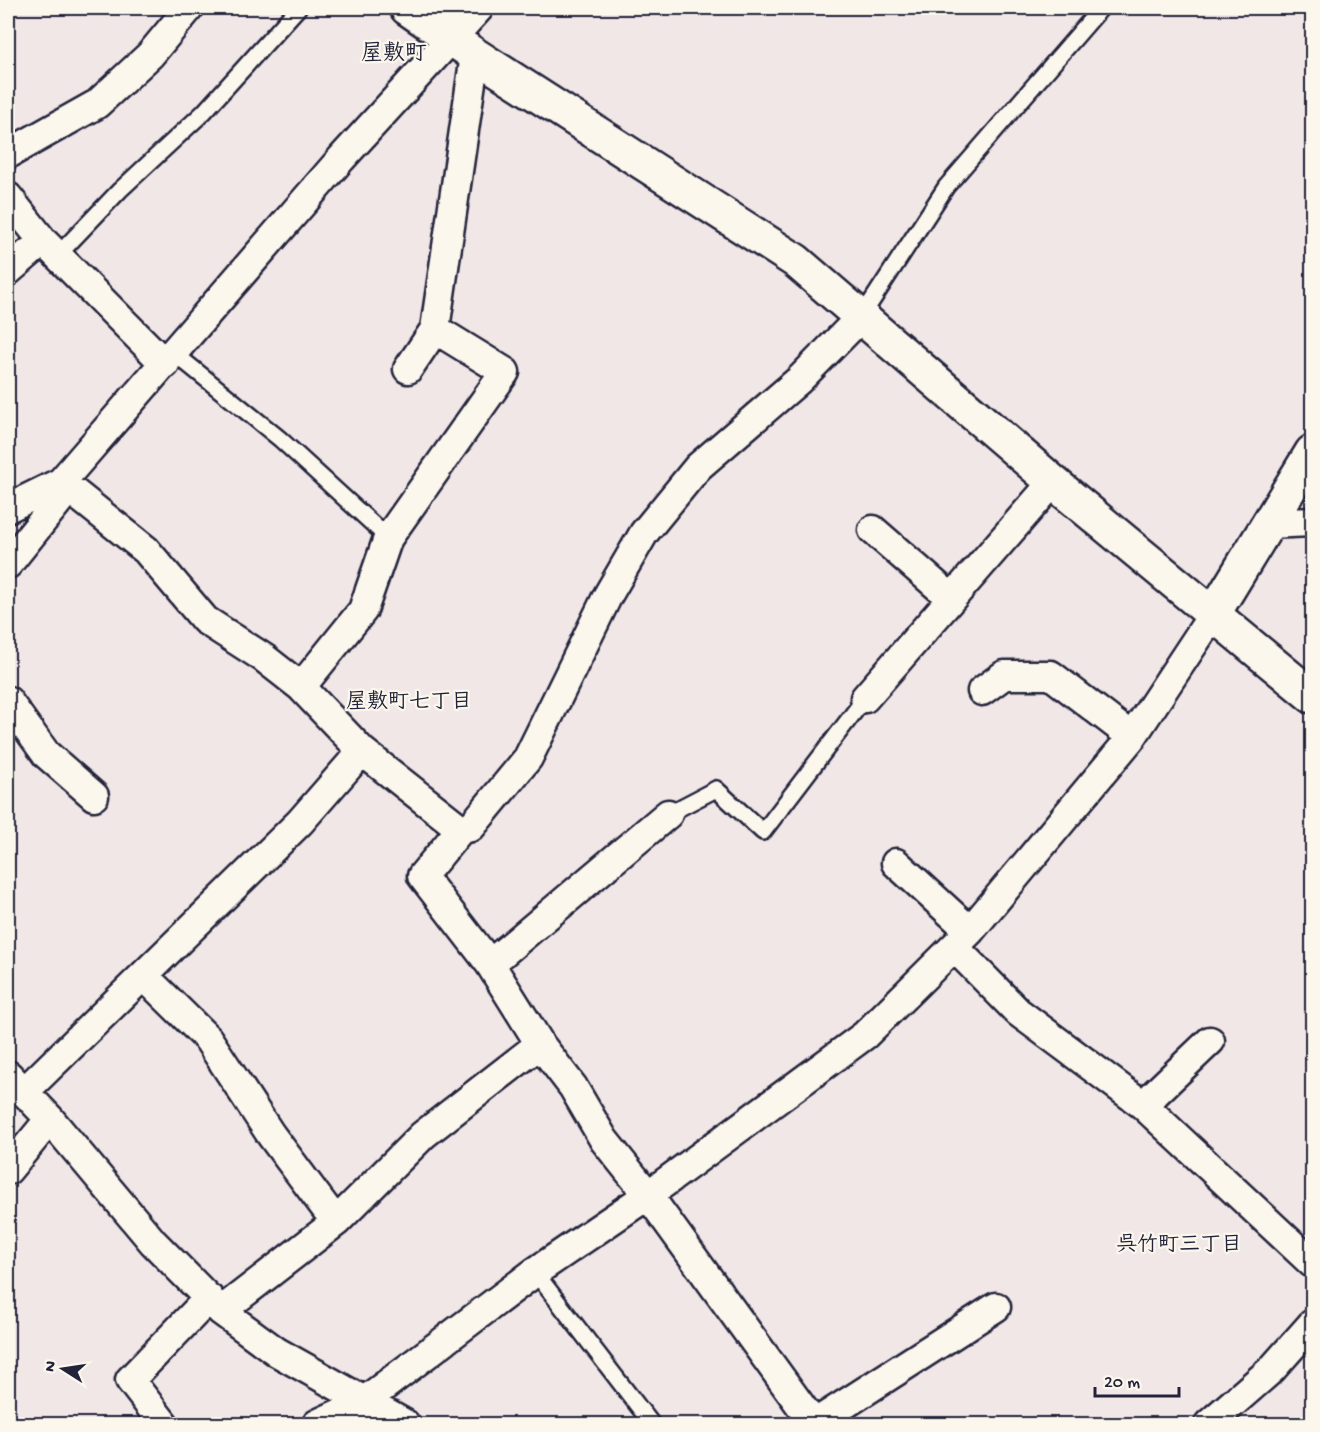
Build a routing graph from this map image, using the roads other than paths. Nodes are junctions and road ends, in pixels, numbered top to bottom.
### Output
1 (189, 8) edge
2 (298, 8) edge
3 (407, 8) edge
4 (479, 8) edge
5 (1101, 8) edge
6 (463, 46) junction
7 (8, 154) edge
8 (8, 197) edge
9 (50, 248) junction
10 (8, 271) edge
11 (862, 316) junction
12 (435, 329) junction
13 (170, 358) junction
14 (408, 369) dead end
15 (1312, 453) edge
16 (1053, 482) junction
17 (65, 485) junction
18 (8, 508) edge
19 (1312, 522) edge
20 (1268, 524) junction
21 (873, 530) dead end
22 (388, 538) junction
23 (8, 564) edge
24 (950, 597) junction
25 (1214, 613) junction
26 (301, 687) junction
27 (982, 691) dead end
28 (1312, 696) edge
29 (865, 698) joint
30 (8, 701) edge
31 (1132, 736) junction
32 (362, 751) junction
33 (94, 796) dead end
34 (668, 814) joint
35 (461, 829) junction
36 (896, 863) dead end
37 (962, 939) junction
38 (490, 964) junction
39 (144, 976) junction
40 (1210, 1041) dead end
41 (540, 1044) junction
42 (16, 1083) edge
43 (1143, 1105) junction
44 (50, 1119) junction
45 (8, 1170) edge
46 (648, 1195) junction
47 (336, 1222) junction
48 (1312, 1263) edge
49 (534, 1272) junction
50 (215, 1305) junction
51 (996, 1307) dead end
52 (1312, 1324) edge
53 (363, 1403) junction
54 (164, 1425) edge
55 (317, 1425) edge
56 (405, 1425) edge
57 (649, 1425) edge
58 (814, 1425) edge
59 (1209, 1425) edge

1 - 7 street
2 - 9 lane
3 - 6 street
4 - 6 street
5 - 11 lane
6 - 11 street
6 - 12 street
6 - 13 street
8 - 9 street
9 - 10 street
9 - 13 street
11 - 16 street
11 - 35 street
12 - 14 street
12 - 22 street
13 - 17 street
13 - 22 lane
15 - 20 street
16 - 24 street
16 - 25 street
17 - 18 street
17 - 23 street
17 - 26 street
19 - 20 street
20 - 25 street
21 - 24 street
22 - 26 street
24 - 29 street
25 - 28 street
25 - 31 street
26 - 32 street
27 - 31 street
29 - 34 lane
30 - 33 street
31 - 37 street
32 - 35 street
32 - 39 street
34 - 38 street
35 - 38 street
36 - 37 street
37 - 43 street
37 - 46 street
38 - 41 street
39 - 42 street
39 - 47 street
40 - 43 street
41 - 46 street
41 - 47 street
42 - 44 street
43 - 48 street
44 - 45 street
44 - 50 street
46 - 49 street
46 - 58 street
47 - 50 street
49 - 53 street
49 - 57 lane
50 - 53 street
50 - 54 street
51 - 58 street
52 - 59 street
53 - 55 street
53 - 56 street

